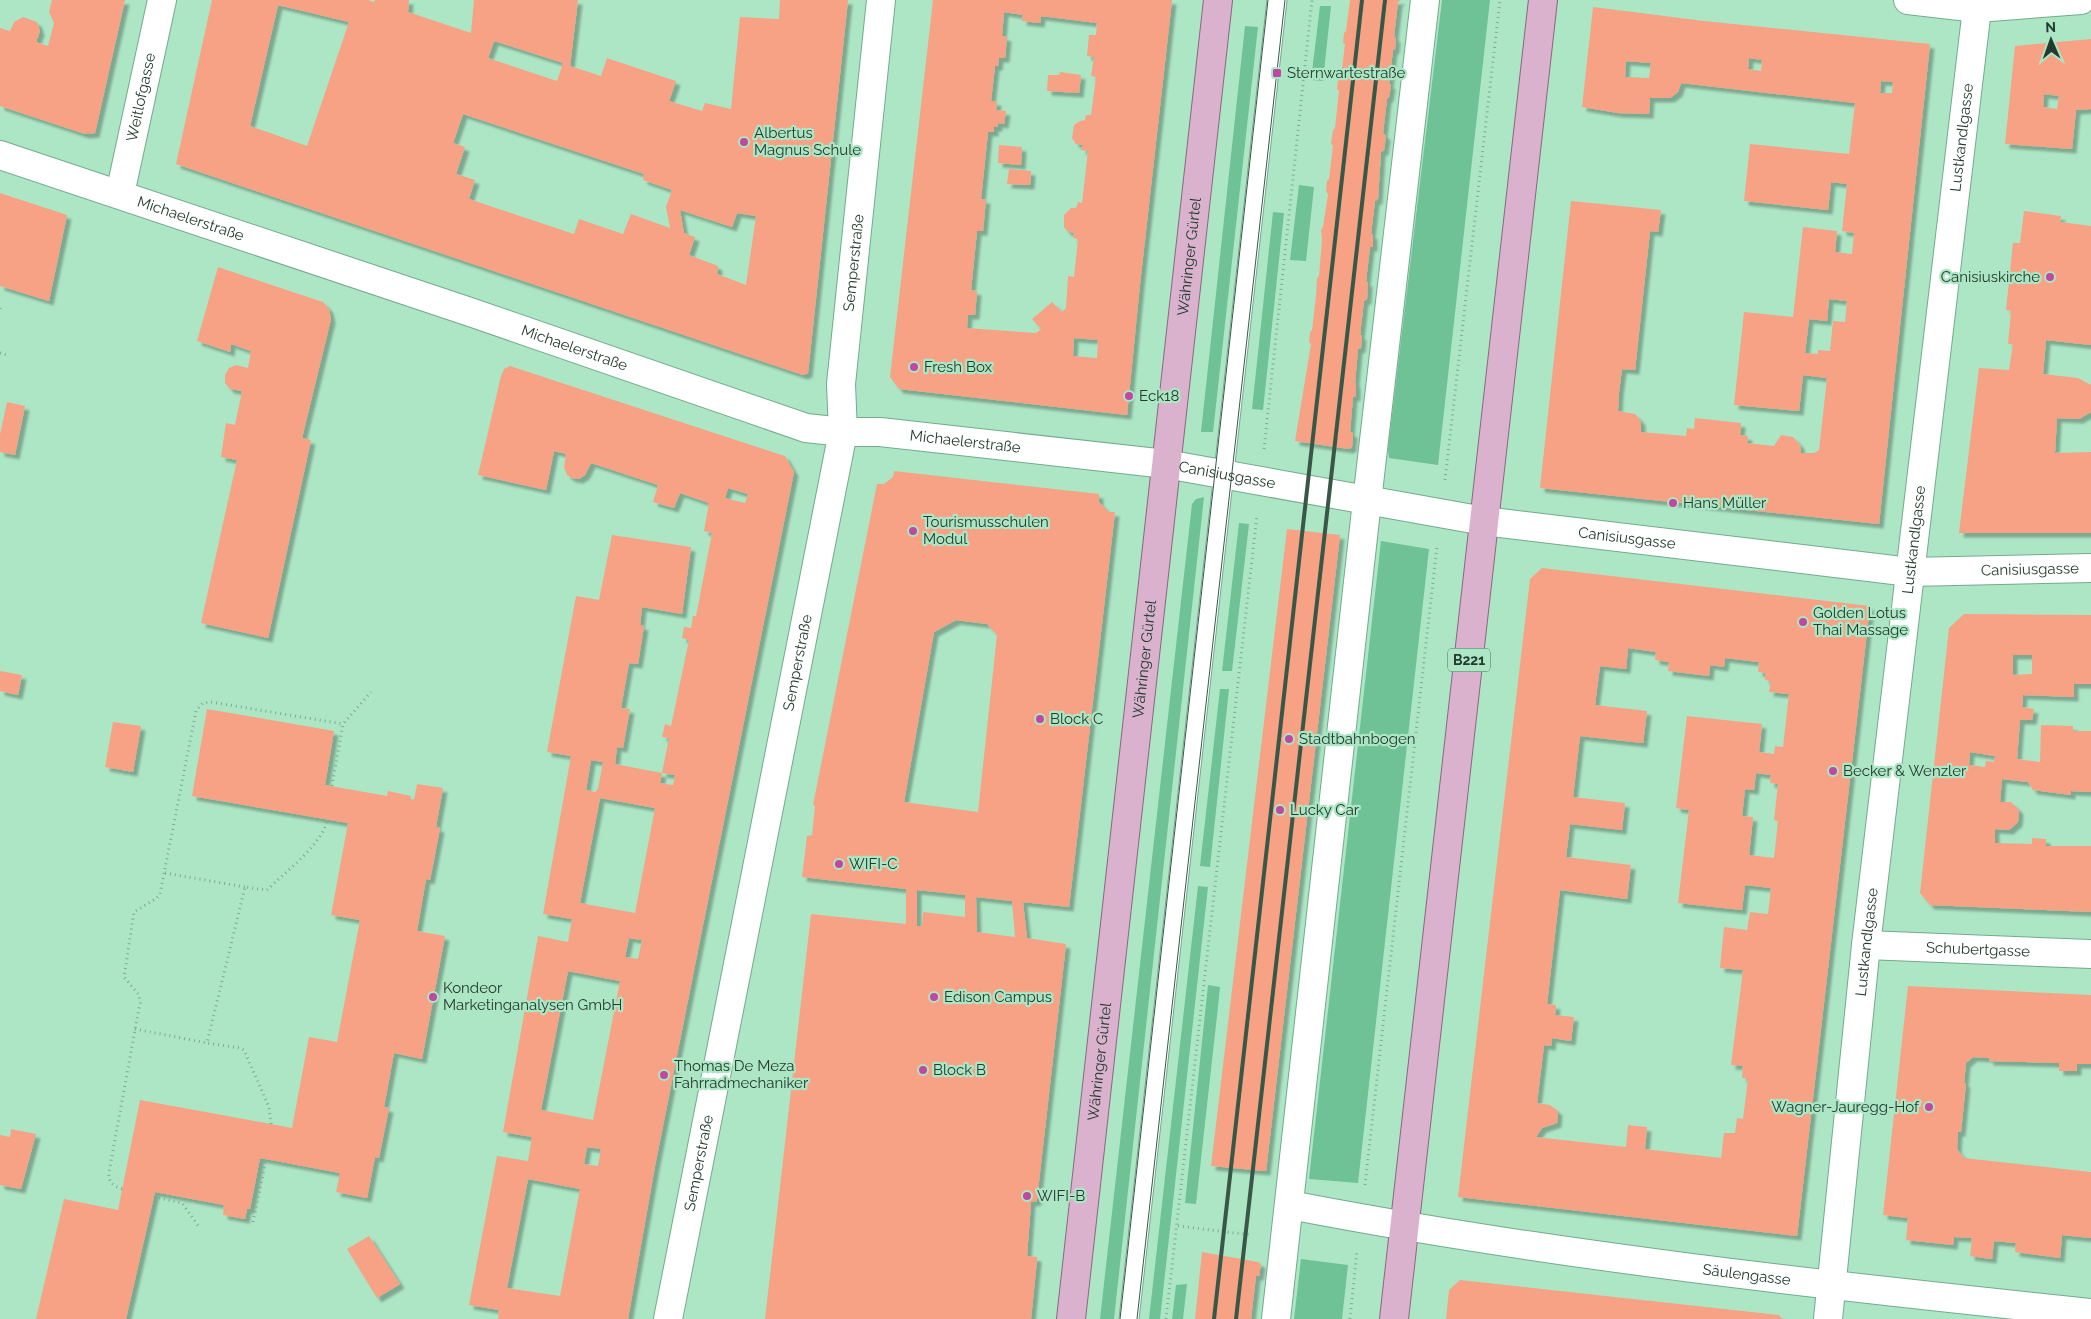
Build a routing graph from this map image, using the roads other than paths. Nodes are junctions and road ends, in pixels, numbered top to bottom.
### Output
1 (162, 0) edge
2 (881, 0) edge
3 (1218, 0) edge
4 (1277, 0) edge
5 (1426, 0) edge
6 (1543, 0) edge
7 (1908, 0) edge
8 (2081, 0) edge
9 (1978, 4) edge
10 (0, 155) edge
11 (120, 194) junction
12 (843, 432) junction
13 (1166, 464) junction
14 (1225, 474) junction
15 (1367, 501) junction
16 (1484, 521) junction
17 (2091, 568) edge
18 (1910, 572) junction
19 (1866, 946) junction
20 (2091, 954) edge
21 (1290, 1205) junction
22 (1405, 1227) junction
23 (1832, 1286) junction
24 (2091, 1313) edge
25 (668, 1319) edge
26 (1071, 1319) edge
27 (1129, 1319) edge
28 (1276, 1319) edge
29 (1394, 1319) edge
30 (1828, 1319) edge

1 - 11 street, Weitlofgasse
2 - 12 street, Semperstraße
3 - 13 main road, Währinger Gürtel
4 - 14 lane
5 - 15 street
6 - 16 main road, B221
7 - 9 street
8 - 9 street
9 - 18 street, Lustkandlgasse
10 - 11 street, Michaelerstraße
11 - 12 street, Michaelerstraße
12 - 13 street, Michaelerstraße
12 - 25 street, Semperstraße
13 - 14 street, Canisiusgasse
13 - 26 main road, Währinger Gürtel
14 - 15 street, Canisiusgasse
14 - 27 lane
15 - 16 street, Canisiusgasse
15 - 21 street
16 - 18 street, Canisiusgasse
16 - 22 main road, B221
17 - 18 street, Canisiusgasse
18 - 19 street, Lustkandlgasse
19 - 20 street, Schubertgasse
19 - 23 street, Lustkandlgasse
21 - 22 street
21 - 28 street
22 - 23 street, Säulengasse
22 - 29 main road, B221
23 - 24 street, Säulengasse
23 - 30 street, Lustkandlgasse

